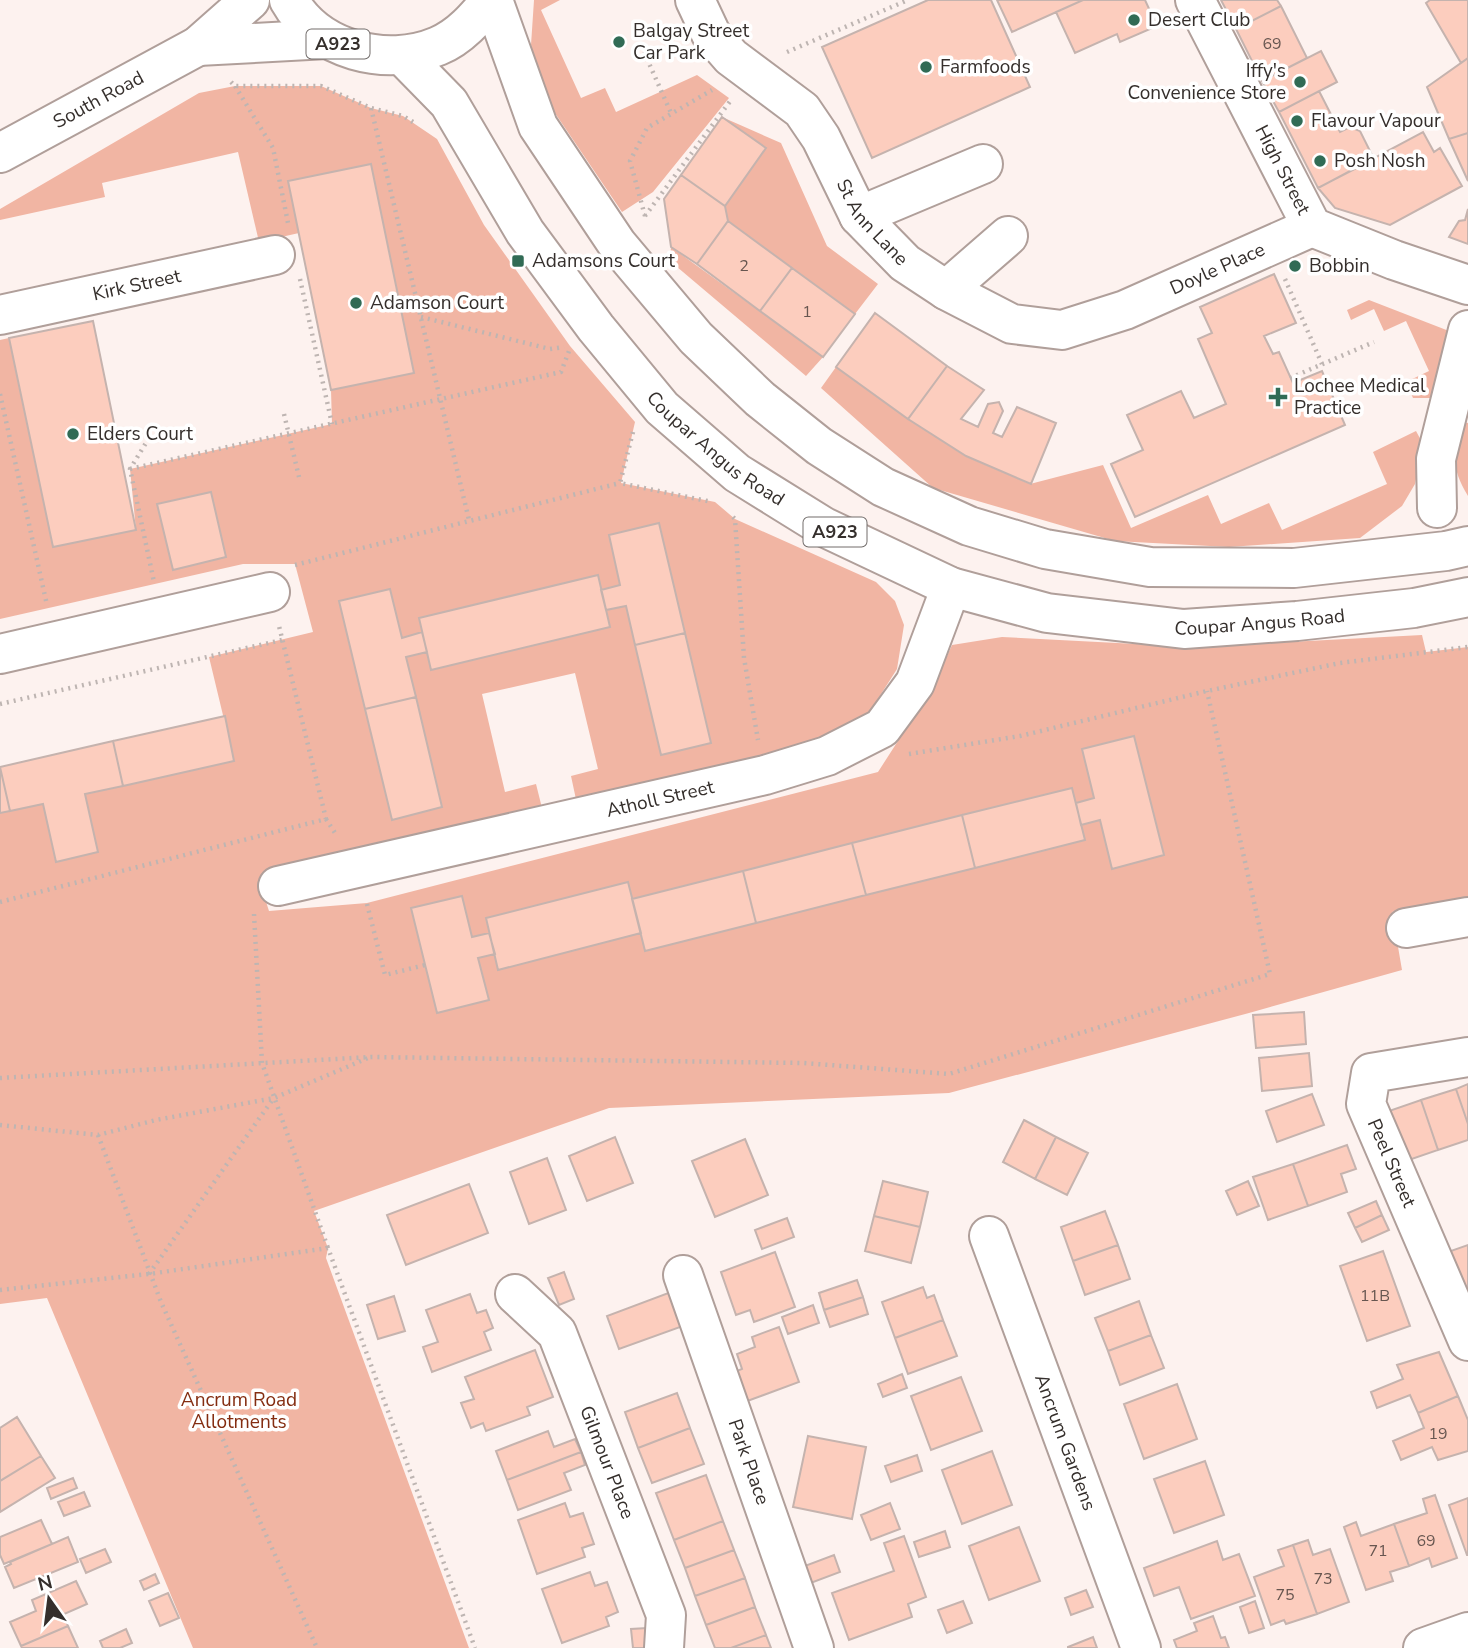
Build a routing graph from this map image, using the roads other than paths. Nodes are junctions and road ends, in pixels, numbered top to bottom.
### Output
1 (250, 0) edge
2 (289, 0) edge
3 (492, 0) edge
4 (695, 0) edge
5 (1195, 0) edge
6 (327, 39) junction
7 (198, 46) junction
8 (403, 56) junction
9 (0, 153) edge
10 (983, 164) dead end
11 (859, 216) junction
12 (1312, 227) junction
13 (1008, 236) dead end
14 (275, 255) dead end
15 (1468, 285) edge
16 (946, 290) junction
17 (1125, 310) joint
18 (0, 315) edge
19 (1468, 330) edge
20 (1437, 508) dead end
21 (1468, 547) edge
22 (951, 587) junction
23 (270, 592) road end
24 (1468, 597) edge
25 (0, 654) edge
26 (278, 886) road end
27 (1468, 917) edge
28 (1406, 928) dead end
29 (1468, 1056) edge
30 (989, 1236) dead end
31 (683, 1275) dead end
32 (514, 1294) dead end
33 (1468, 1340) edge
34 (1468, 1632) edge
35 (664, 1648) edge
36 (814, 1648) edge
37 (1141, 1648) edge
38 (1423, 1648) edge

1 - 7 street, South Road
2 - 6 street, A923
3 - 8 street, A923
3 - 21 street, A923
4 - 11 street, St Ann Lane
5 - 12 street, High Street
6 - 7 street, South Road
6 - 8 street, A923
7 - 9 street, South Road
8 - 22 street, Coupar Angus Road / A923
10 - 11 street
11 - 16 street, St Ann Lane
12 - 15 street, High Street
12 - 17 street, Doyle Place
13 - 16 street
14 - 18 street, Kirk Street
16 - 17 street, St Ann Lane
19 - 20 street
22 - 24 street, Coupar Angus Road / A923
22 - 26 street, Atholl Street
23 - 25 street
27 - 28 street
29 - 33 street, Peel Street
30 - 37 street, Ancrum Gardens
31 - 36 street, Park Place
32 - 35 street, Gilmour Place
34 - 38 street

